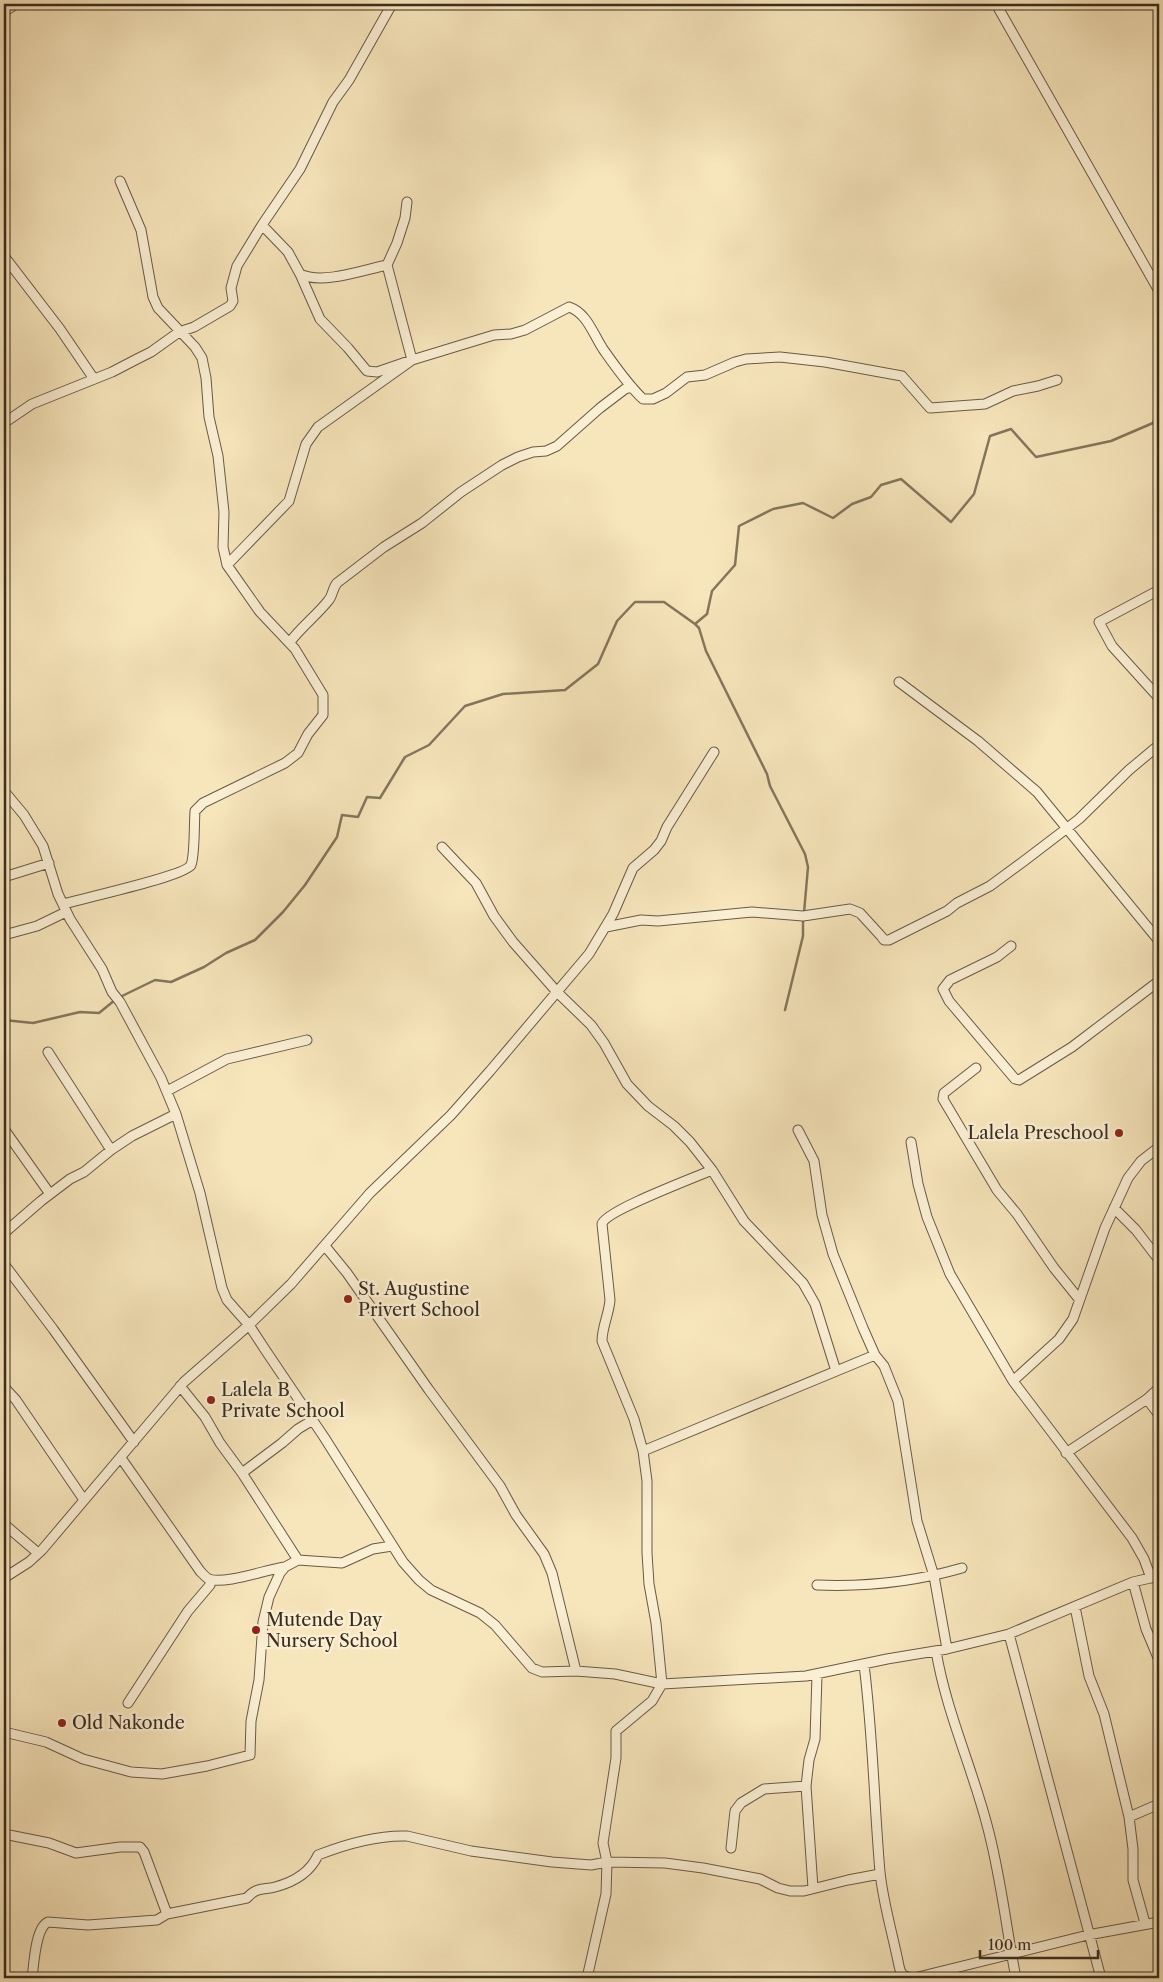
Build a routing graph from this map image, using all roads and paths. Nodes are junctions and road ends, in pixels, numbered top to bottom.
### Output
1 (16, 4) edge
2 (392, 4) edge
3 (996, 4) edge
4 (4, 12) edge
5 (120, 181) dead end
6 (407, 202) dead end
7 (262, 225) junction
8 (4, 256) edge
9 (387, 265) junction
10 (300, 274) junction
11 (1159, 291) edge
12 (179, 332) junction
13 (412, 360) junction
14 (94, 379) junction
15 (1057, 380) dead end
16 (632, 387) junction
17 (4, 423) edge
18 (227, 565) junction
19 (1159, 590) edge
20 (290, 642) junction
21 (899, 682) dead end
22 (1159, 698) edge
23 (1159, 745) edge
24 (714, 752) dead end
25 (4, 791) edge
26 (1067, 829) junction
27 (442, 847) dead end
28 (49, 863) junction
29 (4, 878) edge
30 (64, 908) junction
31 (606, 927) junction
32 (4, 935) edge
33 (1159, 941) edge
34 (1011, 946) dead end
35 (1159, 981) edge
36 (557, 992) junction
37 (307, 1040) dead end
38 (48, 1052) dead end
39 (976, 1068) dead end
40 (167, 1091) junction
41 (176, 1114) junction
42 (4, 1129) edge
43 (798, 1130) dead end
44 (911, 1142) dead end
45 (1159, 1147) edge
46 (111, 1150) junction
47 (712, 1170) junction
48 (50, 1194) junction
49 (1114, 1208) junction
50 (4, 1233) edge
51 (325, 1246) junction
52 (1159, 1260) edge
53 (4, 1264) edge
54 (1079, 1299) junction
55 (249, 1326) junction
56 (875, 1355) junction
57 (836, 1371) junction
58 (1013, 1381) junction
59 (180, 1386) junction
60 (4, 1387) edge
61 (1159, 1388) edge
62 (1147, 1400) junction
63 (1159, 1415) edge
64 (313, 1420) junction
65 (134, 1442) junction
66 (643, 1451) junction
67 (1066, 1453) junction
68 (121, 1458) junction
69 (242, 1473) junction
70 (84, 1500) junction
71 (4, 1524) edge
72 (392, 1546) junction
73 (38, 1553) junction
74 (298, 1560) junction
75 (285, 1566) junction
76 (962, 1568) dead end
77 (934, 1576) junction
78 (1155, 1577) edge
79 (4, 1578) edge
80 (210, 1580) junction
81 (1133, 1582) junction
82 (817, 1586) dead end
83 (1075, 1607) junction
84 (1009, 1634) junction
85 (947, 1649) junction
86 (936, 1651) junction
87 (1159, 1660) edge
88 (864, 1665) junction
89 (576, 1671) junction
90 (817, 1675) junction
91 (662, 1684) junction
92 (128, 1703) dead end
93 (4, 1732) edge
94 (806, 1786) junction
95 (1159, 1804) edge
96 (1129, 1817) junction
97 (4, 1834) edge
98 (731, 1848) dead end
99 (607, 1862) junction
100 (880, 1874) junction
101 (813, 1888) junction
102 (167, 1914) junction
103 (1159, 1922) edge
104 (1145, 1923) junction
105 (1088, 1935) junction
106 (1011, 1954) junction
107 (32, 1978) edge
108 (587, 1978) edge
109 (1016, 1978) edge
110 (1101, 1978) edge

1 - 4 street
2 - 7 street
3 - 11 street
5 - 12 street
6 - 9 street
7 - 10 street
7 - 12 street
8 - 14 street
9 - 10 street
9 - 13 street
10 - 13 street
12 - 14 street
12 - 18 street
13 - 16 street
13 - 18 street
14 - 17 street
15 - 16 street
16 - 20 street
18 - 20 street
19 - 22 street
20 - 30 street
21 - 26 street
23 - 26 street
24 - 31 street
25 - 28 street
26 - 31 street
26 - 33 street
27 - 36 street
28 - 29 street
28 - 30 street
30 - 32 street
30 - 40 street
31 - 36 street
34 - 35 street
36 - 47 street
36 - 51 street
37 - 40 street
38 - 46 street
39 - 54 street
40 - 41 street
41 - 46 street
41 - 55 street
42 - 48 street
43 - 56 street
44 - 58 street
45 - 49 street
46 - 48 street
47 - 57 street
47 - 66 street
48 - 50 street
49 - 52 street
49 - 54 street
51 - 55 street
51 - 89 street
53 - 65 street
54 - 58 street
55 - 59 street
55 - 64 street
56 - 57 street
56 - 77 street
57 - 66 street
58 - 67 street
59 - 65 street
59 - 69 street
60 - 70 street
61 - 62 street
62 - 63 street
62 - 67 street
64 - 69 street
64 - 72 street
65 - 68 street
66 - 91 street
67 - 78 street
68 - 70 street
68 - 80 street
69 - 74 street
70 - 73 street
71 - 73 street
72 - 74 street
72 - 89 street
73 - 79 street
74 - 75 street
75 - 80 street
75 - 93 street
76 - 77 street
77 - 82 street
77 - 85 street
78 - 81 street
80 - 92 street
81 - 83 street
81 - 87 street
83 - 84 street
83 - 96 street
84 - 85 street
84 - 105 street
85 - 86 street
86 - 88 street
86 - 106 street
88 - 90 street
88 - 100 street
89 - 91 street
90 - 91 street
90 - 94 street
91 - 99 street
94 - 98 street
94 - 101 street
95 - 96 street
96 - 104 street
97 - 102 street
99 - 101 street
99 - 102 street
99 - 108 street
100 - 101 street
100 - 106 street
102 - 107 street
103 - 104 street
104 - 105 street
105 - 106 street
105 - 110 street
106 - 109 street

